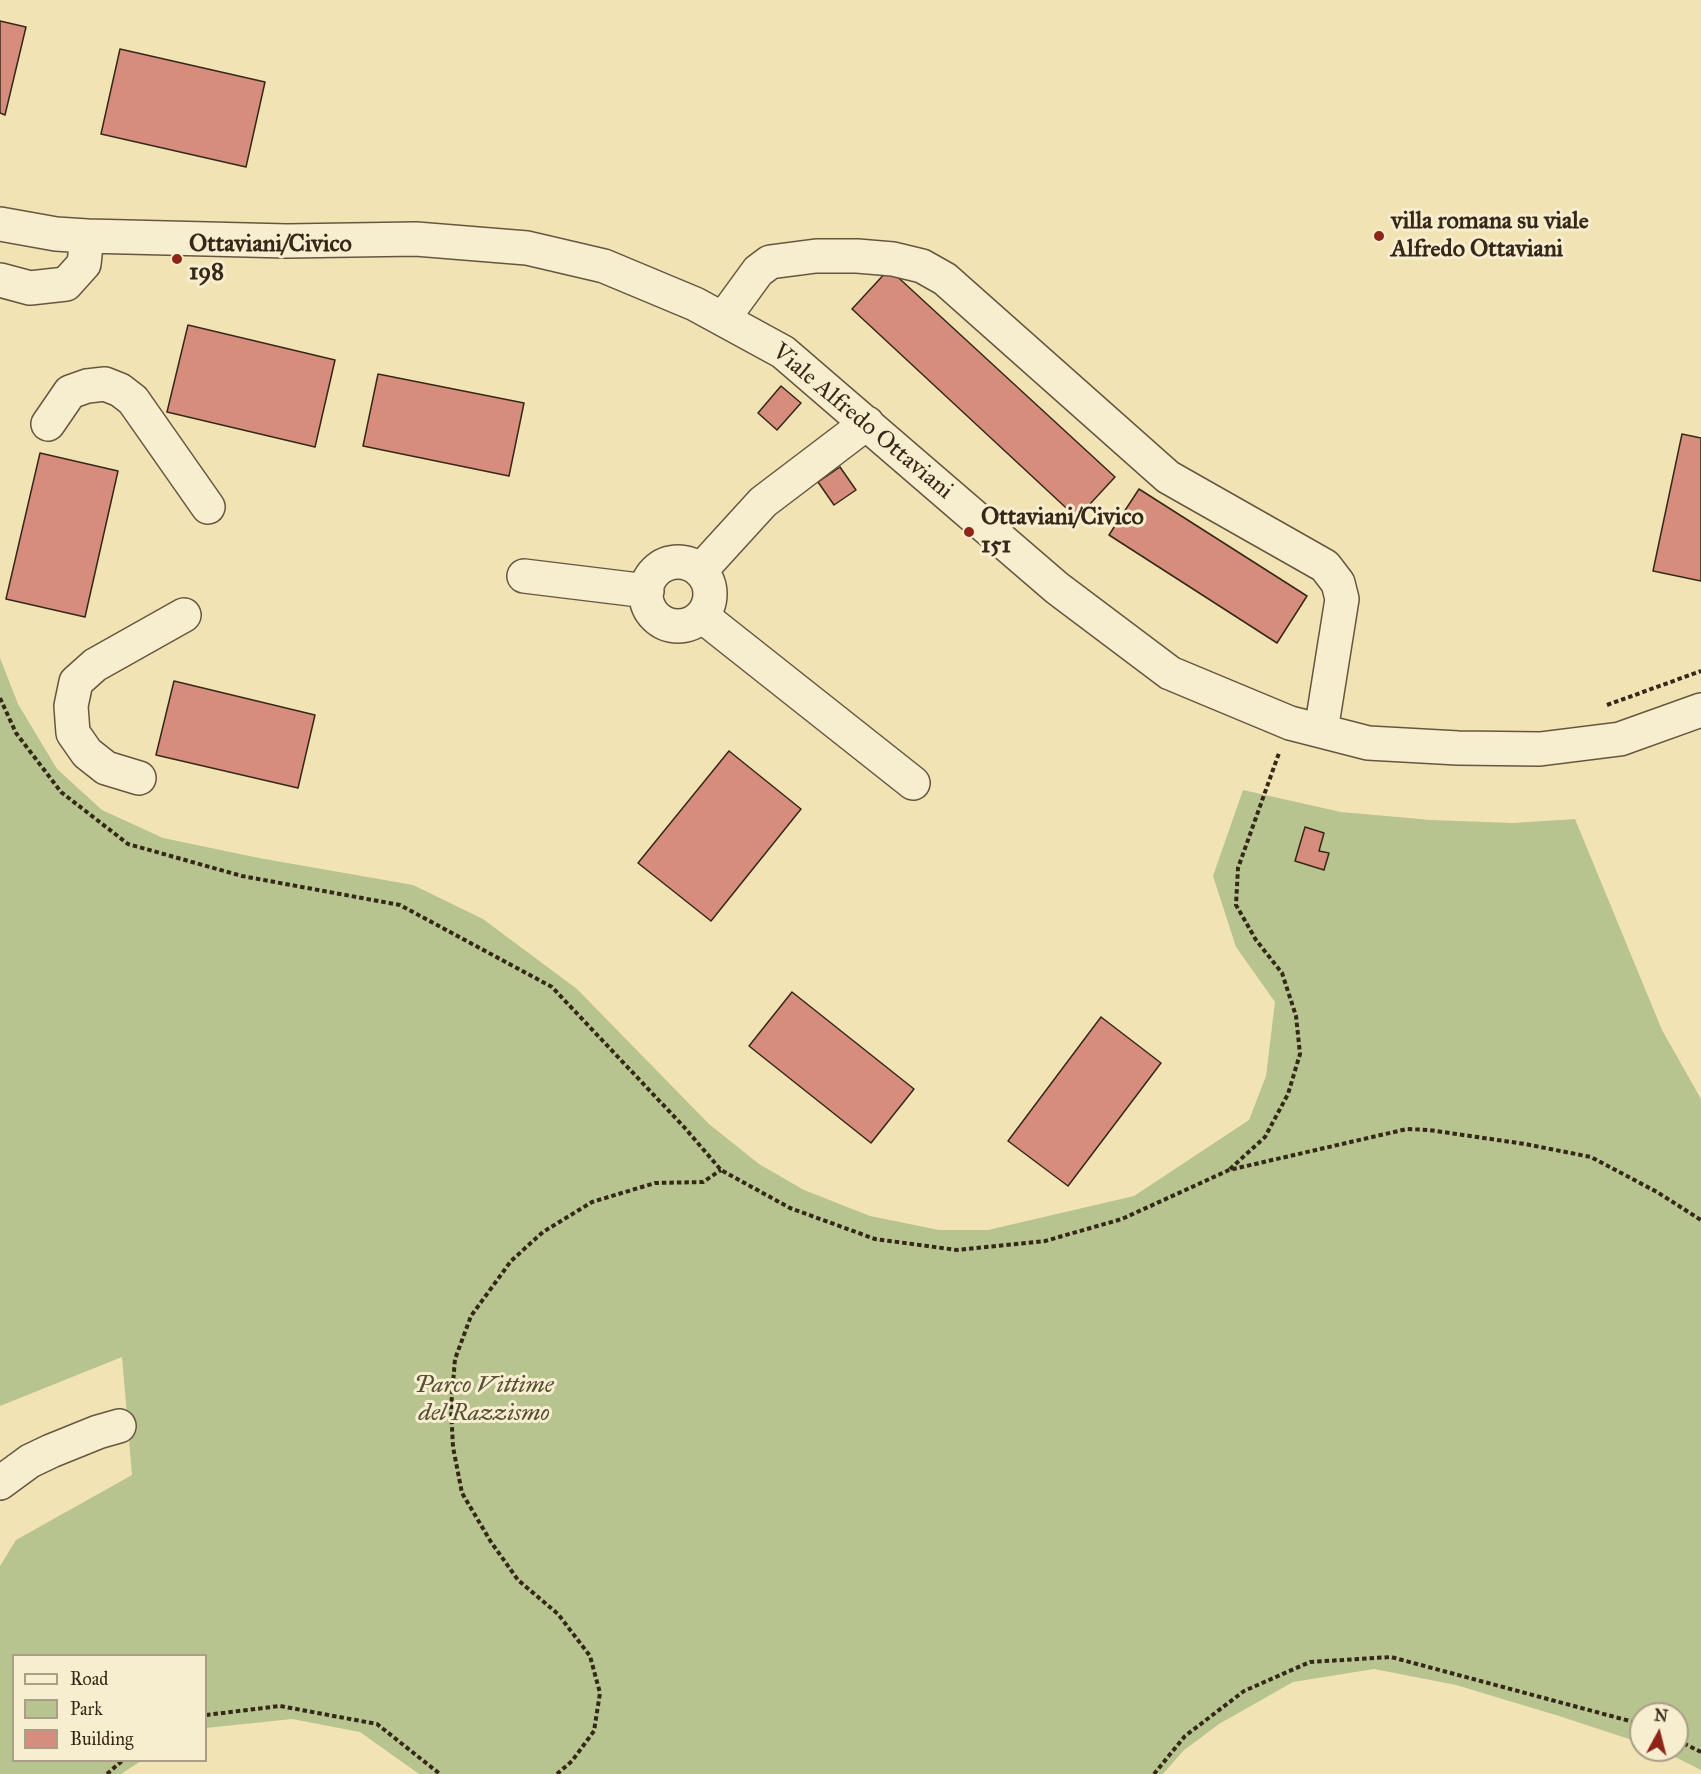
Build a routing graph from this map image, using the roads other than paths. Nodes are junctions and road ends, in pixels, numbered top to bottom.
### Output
1 (0, 224) edge
2 (87, 236) junction
3 (0, 280) edge
4 (723, 319) junction
5 (867, 423) junction
6 (48, 424) dead end
7 (208, 507) dead end
8 (700, 571) junction
9 (524, 576) dead end
10 (647, 591) junction
11 (184, 615) dead end
12 (702, 616) junction
13 (1701, 710) edge
14 (1321, 731) junction
15 (139, 778) dead end
16 (913, 783) dead end
17 (119, 1426) dead end
18 (0, 1483) edge

1 - 2 street, Viale Alfredo Ottaviani
2 - 3 street
2 - 4 street, Viale Alfredo Ottaviani
4 - 5 street, Viale Alfredo Ottaviani
4 - 14 street
5 - 8 street
5 - 14 street, Viale Alfredo Ottaviani
6 - 7 street
8 - 10 street
8 - 12 street
9 - 10 street
10 - 12 street
11 - 15 street
12 - 16 street
13 - 14 street, Viale Alfredo Ottaviani
17 - 18 street

